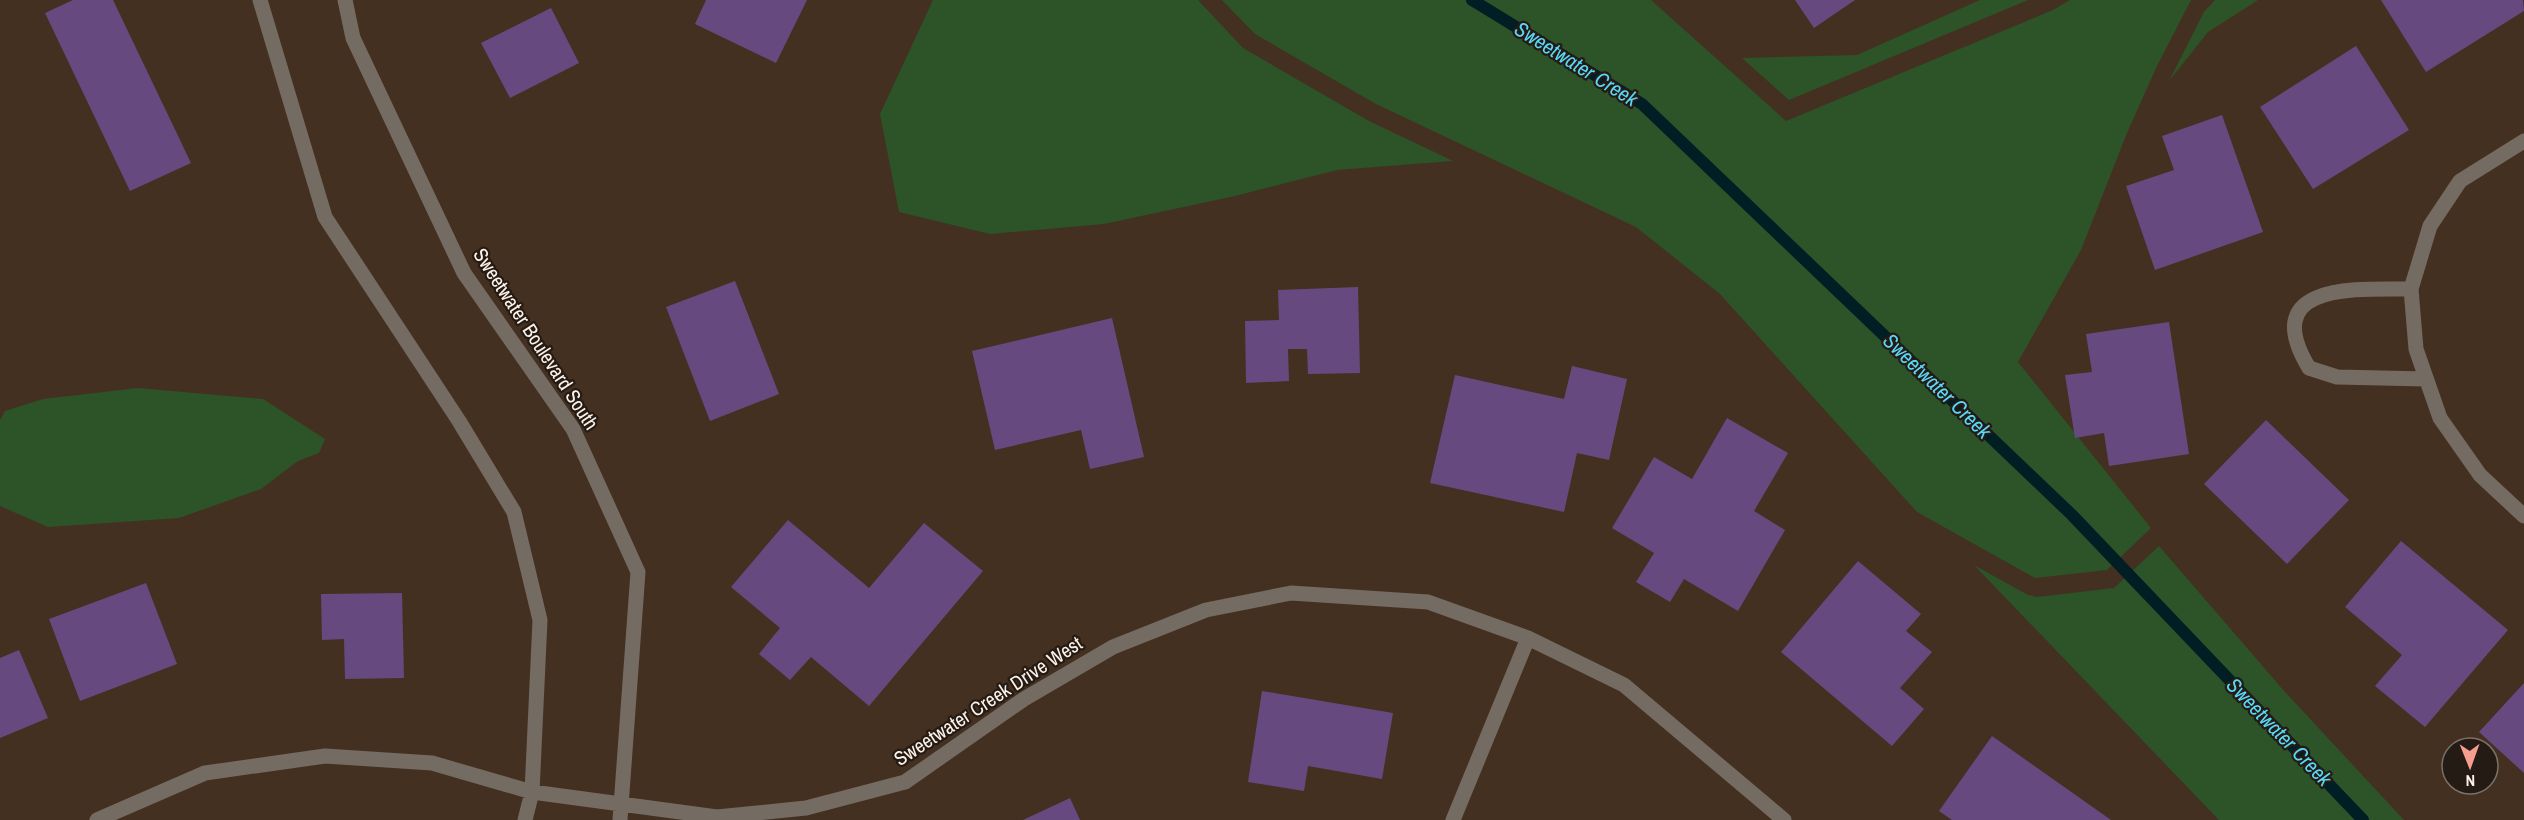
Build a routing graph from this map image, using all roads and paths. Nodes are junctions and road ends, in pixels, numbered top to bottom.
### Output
1 (260, 0) edge
2 (345, 0) edge
3 (2524, 141) edge
4 (2411, 289) junction
5 (2426, 379) junction
6 (2524, 516) edge
7 (1528, 638) junction
8 (532, 792) junction
9 (623, 804) junction
10 (97, 820) edge
11 (525, 820) edge
12 (620, 820) edge
13 (1453, 820) edge
14 (1784, 820) edge

1 - 8 street
2 - 9 street, Sweetwater Boulevard South
3 - 4 street
4 - 5 street
4 - 5 street
5 - 6 street
7 - 9 street, Sweetwater Creek Drive West
7 - 13 street
7 - 14 street, Sweetwater Creek Drive West
8 - 9 street, Sweetwater Creek Drive West
8 - 10 street, Sweetwater Creek Drive West
8 - 11 street
9 - 12 street, Sweetwater Boulevard South

